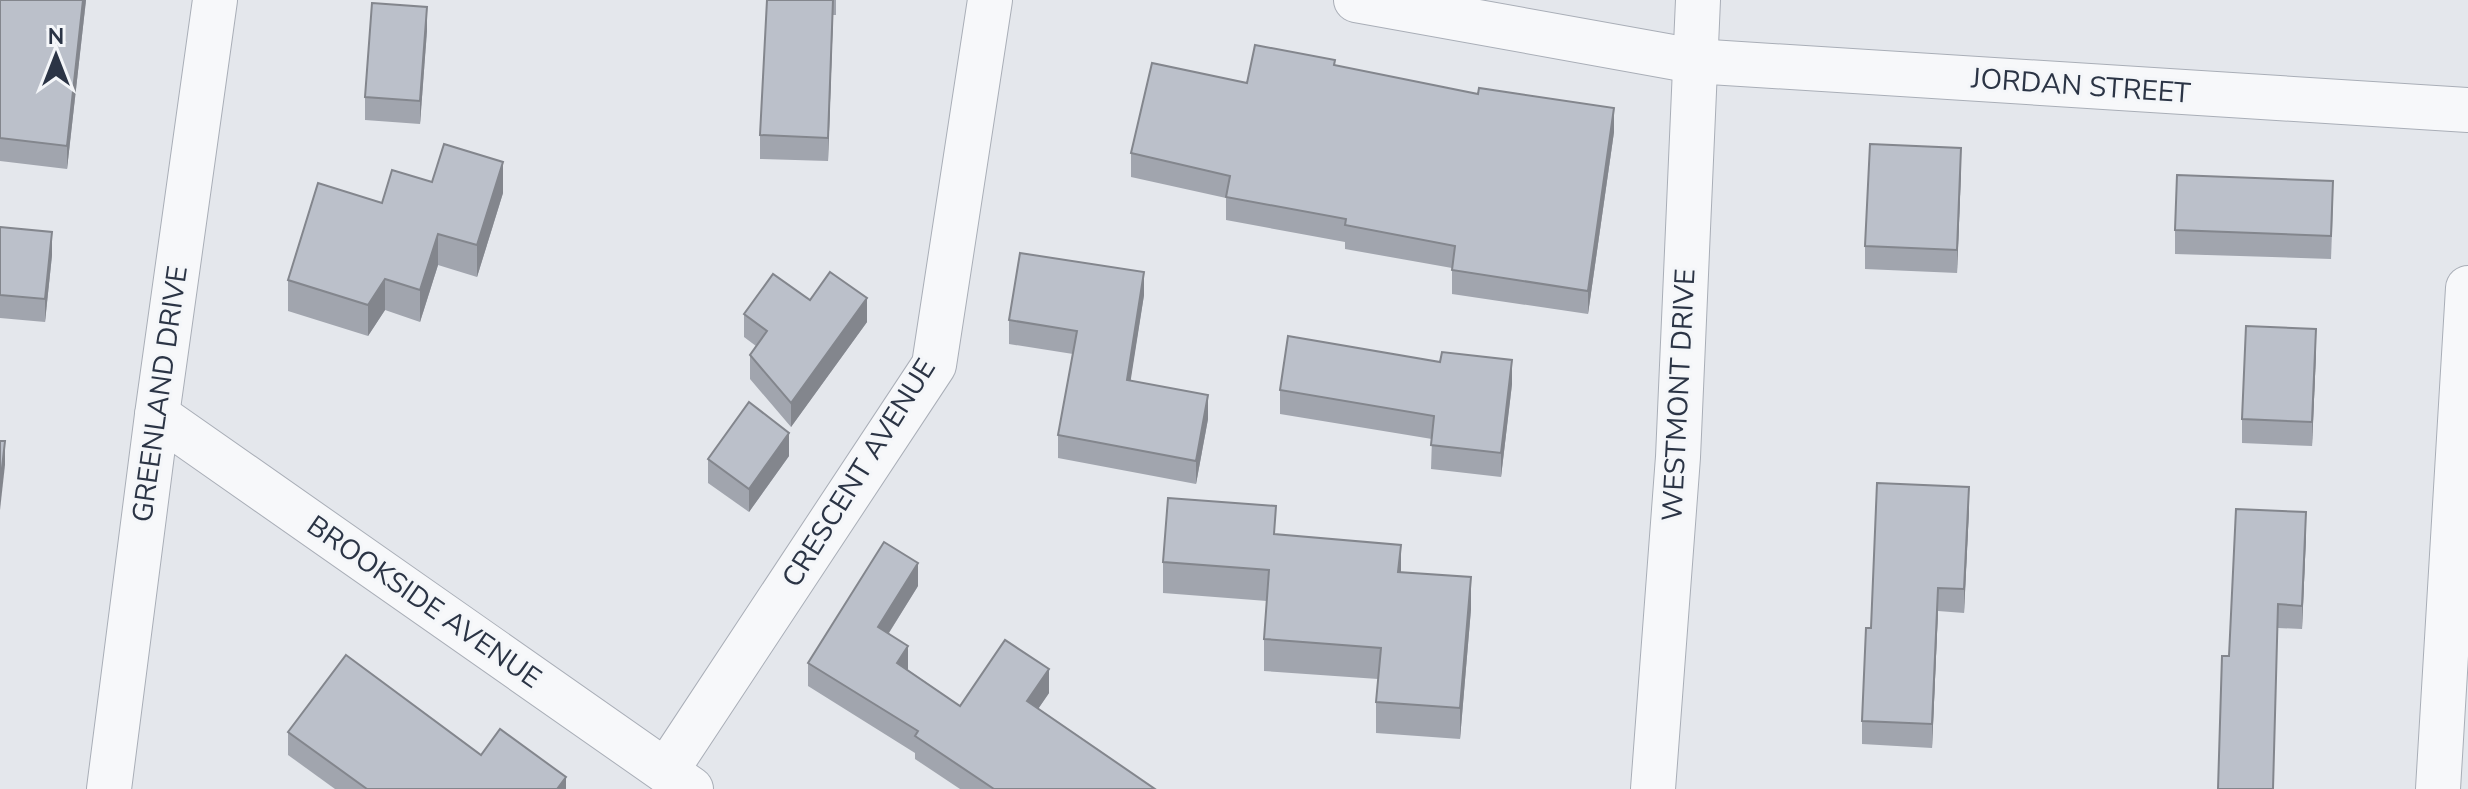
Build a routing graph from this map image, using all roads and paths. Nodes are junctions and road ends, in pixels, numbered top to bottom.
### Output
1 (215, 0) edge
2 (990, 0) edge
3 (1356, 0) edge
4 (1698, 0) edge
5 (1694, 61) junction
6 (2468, 110) edge
7 (2468, 288) edge
8 (157, 415) junction
9 (678, 780) edge
10 (109, 789) edge
11 (1653, 789) edge
12 (2438, 789) edge

1 - 8 street, GREENLAND DRIVE
2 - 9 street, CRESCENT AVENUE
3 - 5 street
4 - 5 street, WESTMONT DRIVE
5 - 6 street, JORDAN STREET
5 - 11 street, WESTMONT DRIVE
7 - 12 street
8 - 9 street, BROOKSIDE AVENUE
8 - 10 street, GREENLAND DRIVE

